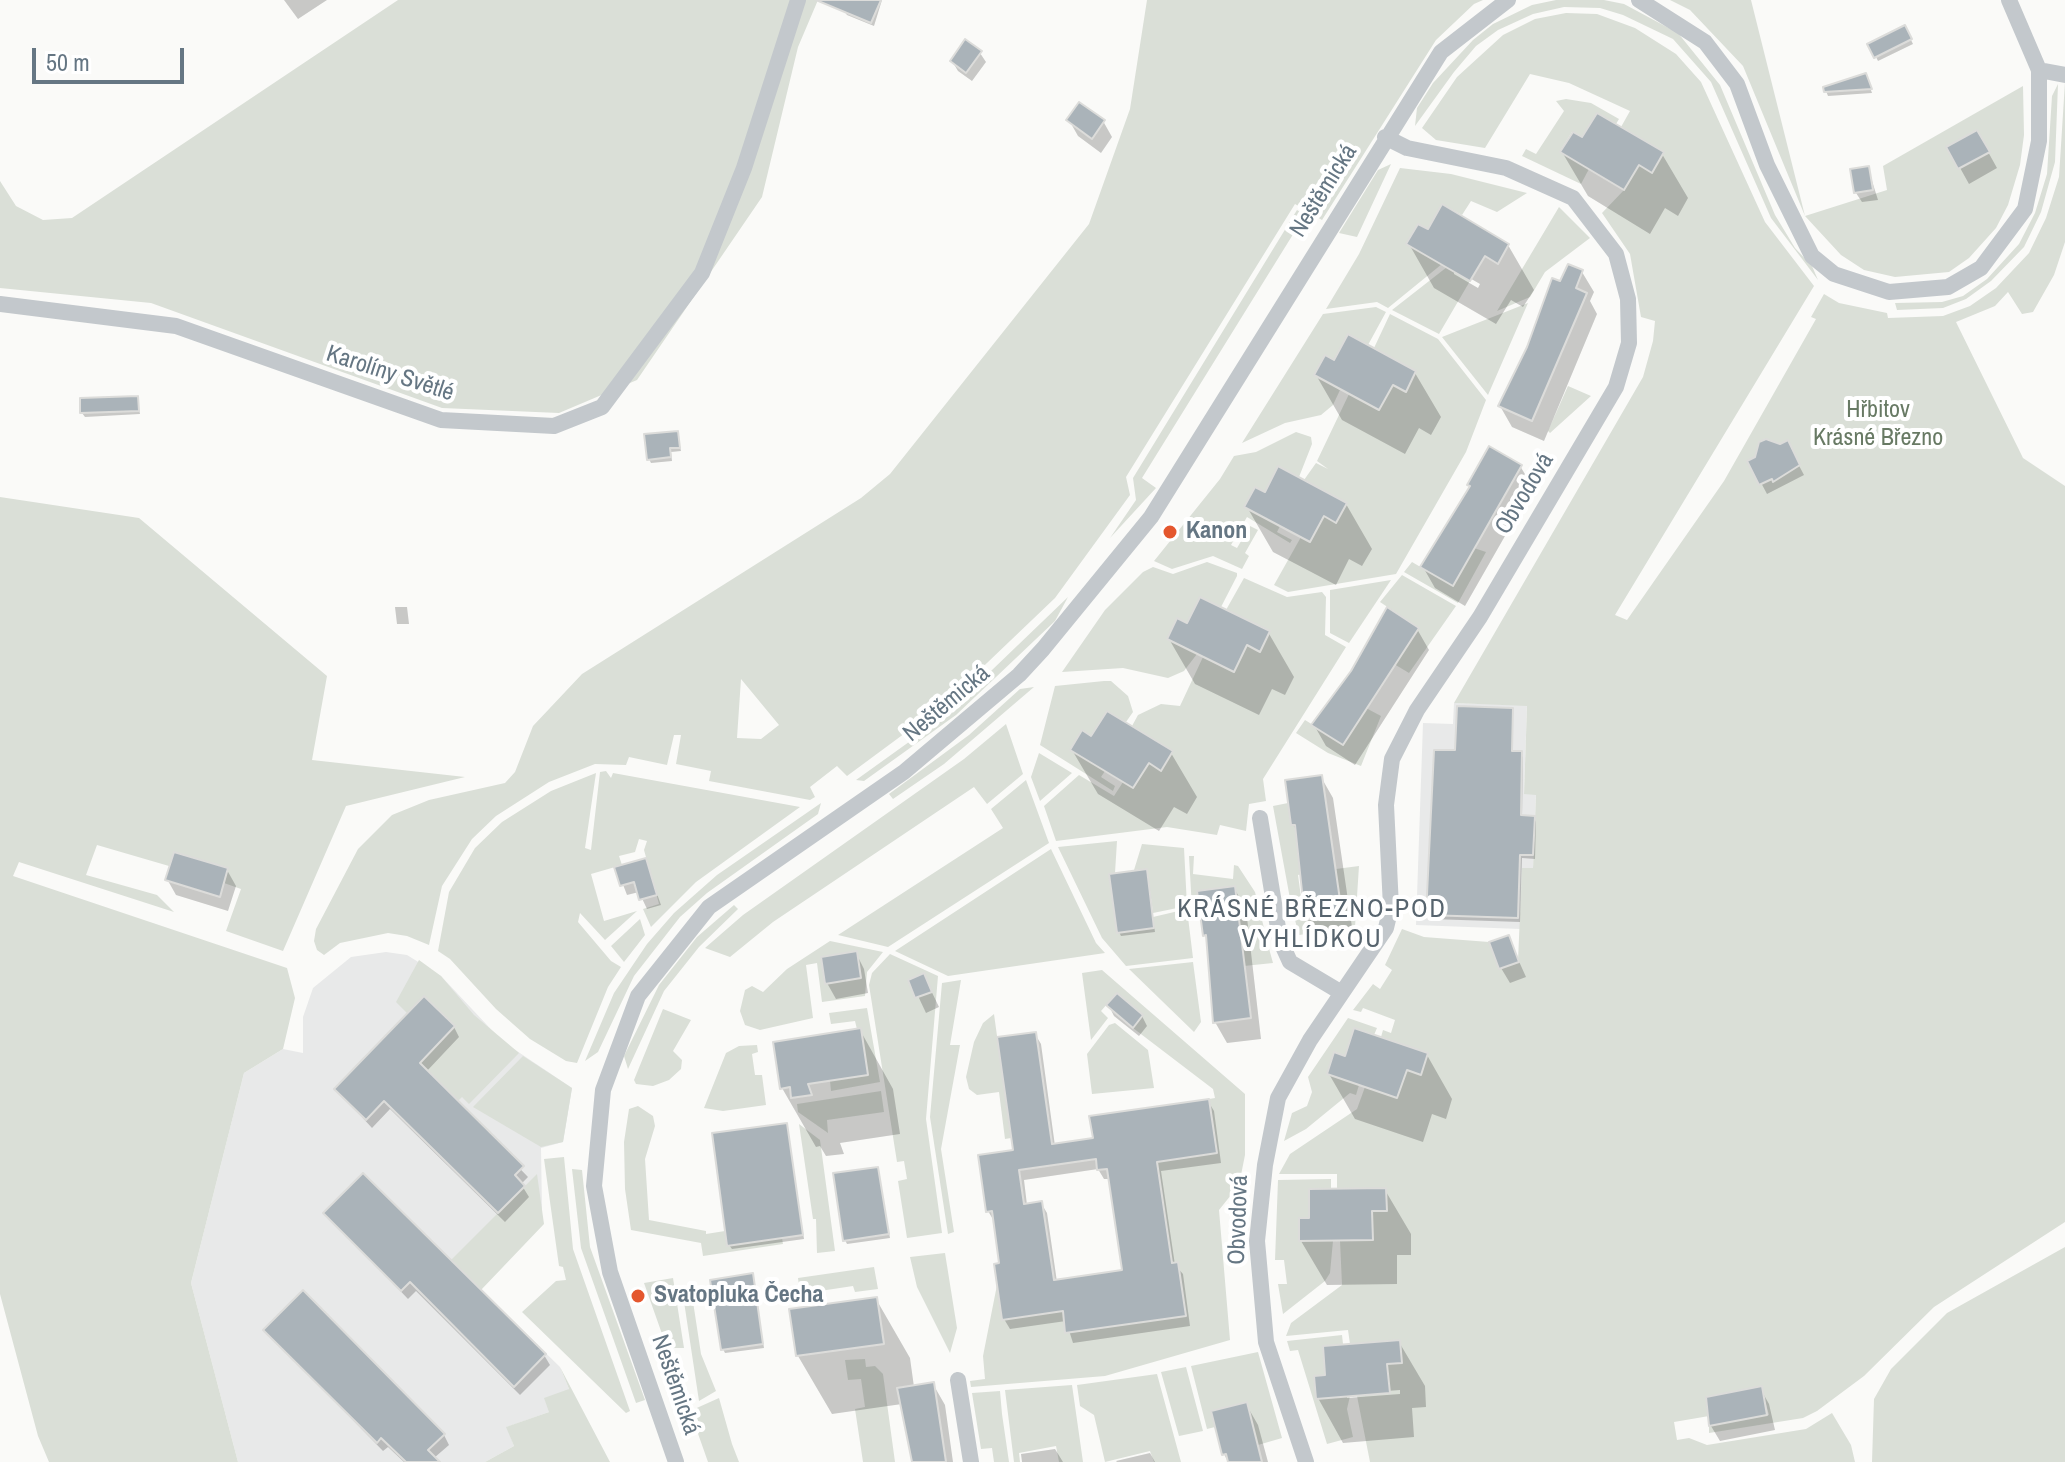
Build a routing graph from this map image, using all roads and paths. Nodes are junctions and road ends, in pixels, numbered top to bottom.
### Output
1 (798, 0) edge
2 (1508, 0) edge
3 (1639, 0) edge
4 (2009, 0) edge
5 (2039, 70) junction
6 (2065, 75) edge
7 (1385, 137) junction
8 (0, 304) edge
9 (1260, 818) dead end
10 (1342, 993) junction
11 (958, 1380) dead end
12 (676, 1462) edge
13 (971, 1462) edge
14 (1306, 1462) edge

1 - 8 street, Karolíny Světlé
2 - 7 street, Neštěmická
3 - 5 street
4 - 5 street
5 - 6 street
7 - 10 street, Obvodová
7 - 12 street, Neštěmická
9 - 10 street
10 - 14 street, Obvodová
11 - 13 street

